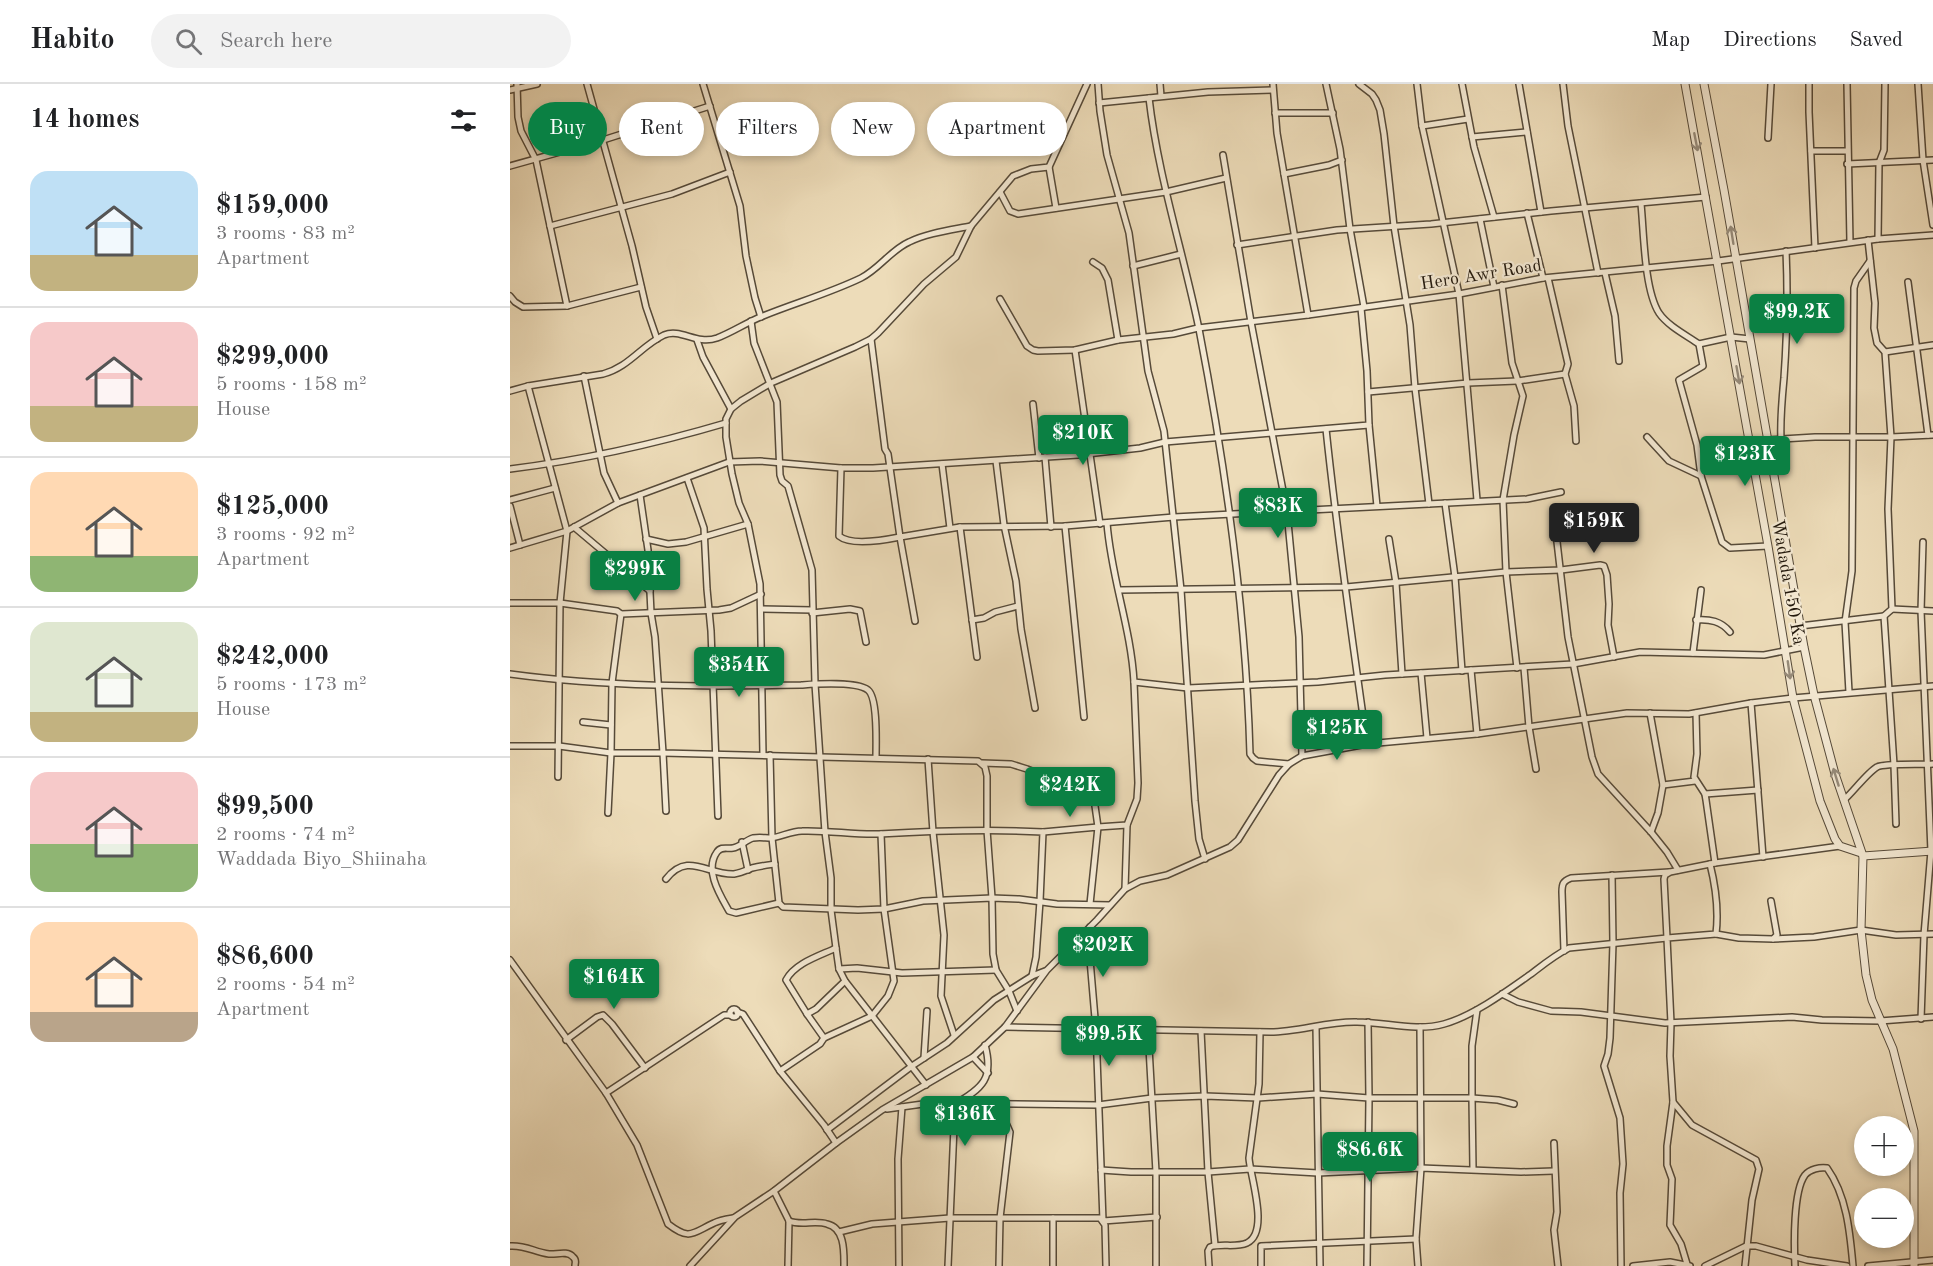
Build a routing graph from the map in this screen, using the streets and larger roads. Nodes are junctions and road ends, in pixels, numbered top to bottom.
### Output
1 (537, 84) edge
2 (587, 84) edge
3 (703, 84) edge
4 (1080, 84) edge
5 (1087, 84) edge
6 (1098, 84) edge
7 (1160, 84) edge
8 (1208, 84) edge
9 (1326, 84) edge
10 (1359, 84) edge
11 (1417, 84) edge
12 (1462, 84) edge
13 (1519, 84) edge
14 (1563, 84) edge
15 (1685, 84) edge
16 (1704, 84) edge
17 (1771, 84) edge
18 (1809, 84) edge
19 (1847, 84) edge
20 (1885, 84) edge
21 (1918, 84) edge
22 (517, 86) edge
23 (1272, 87) edge
24 (510, 90) edge
25 (1208, 92) junction
26 (1081, 94) junction
27 (1161, 96) junction
28 (1149, 98) junction
29 (592, 102) edge
30 (1100, 103) junction
31 (710, 106) junction
32 (1275, 113) junction
33 (1332, 113) junction
34 (1468, 119) junction
35 (1422, 126) junction
36 (1527, 132) junction
37 (1472, 137) junction
38 (1768, 138) dead end
39 (607, 139) edge
40 (1847, 150) junction
41 (1811, 151) junction
42 (607, 155) edge
43 (1223, 155) dead end
44 (549, 156) edge
45 (536, 160) junction
46 (1342, 160) junction
47 (1923, 160) junction
48 (1933, 160) edge
49 (1880, 163) junction
50 (1847, 164) junction
51 (510, 166) edge
52 (1049, 167) junction
53 (729, 172) junction
54 (1284, 174) junction
55 (1226, 178) junction
56 (1000, 192) junction
57 (1166, 192) junction
58 (1706, 197) junction
59 (1120, 198) junction
60 (1641, 204) junction
61 (621, 208) junction
62 (1056, 208) junction
63 (1585, 208) junction
64 (1541, 212) junction
65 (1527, 213) junction
66 (1494, 217) junction
67 (1480, 219) junction
68 (1445, 223) junction
69 (1933, 225) edge
70 (550, 226) junction
71 (971, 226) junction
72 (1394, 226) junction
73 (1350, 229) junction
74 (1933, 235) edge
75 (1296, 236) junction
76 (1878, 239) junction
77 (1868, 240) junction
78 (1850, 242) junction
79 (1237, 245) junction
80 (1815, 248) junction
81 (1786, 251) junction
82 (1181, 254) junction
83 (1735, 258) junction
84 (1718, 261) junction
85 (1870, 261) junction
86 (1093, 262) dead end
87 (1133, 266) junction
88 (1647, 268) junction
89 (1598, 273) junction
90 (1605, 273) junction
91 (1545, 278) junction
92 (1908, 282) dead end
93 (1502, 285) junction
94 (641, 287) junction
95 (1494, 287) junction
96 (1459, 294) junction
97 (510, 296) edge
98 (1000, 299) dead end
99 (1407, 302) junction
100 (567, 306) junction
101 (1362, 307) junction
102 (1308, 315) junction
103 (761, 317) junction
104 (751, 321) junction
105 (1251, 322) junction
106 (1198, 328) junction
107 (1731, 337) junction
108 (1144, 338) junction
109 (657, 339) junction
110 (870, 339) junction
111 (1750, 339) junction
112 (697, 340) junction
113 (1119, 340) junction
114 (1699, 344) junction
115 (1933, 345) edge
116 (1917, 346) junction
117 (1074, 350) junction
118 (1885, 352) junction
119 (1619, 361) dead end
120 (1565, 374) junction
121 (584, 376) junction
122 (1517, 381) junction
123 (771, 383) junction
124 (1468, 383) junction
125 (528, 386) junction
126 (1415, 388) junction
127 (510, 391) edge
128 (1368, 392) junction
129 (1033, 404) dead end
130 (731, 409) junction
131 (726, 423) junction
132 (1369, 425) junction
133 (1326, 429) junction
134 (1273, 433) junction
135 (1931, 435) edge
136 (1647, 437) dead end
137 (1852, 437) junction
138 (1891, 437) junction
139 (1218, 438) junction
140 (1768, 440) junction
141 (1781, 440) junction
142 (1576, 441) dead end
143 (1165, 442) junction
144 (600, 454) junction
145 (1090, 454) junction
146 (1042, 458) junction
147 (996, 461) junction
148 (729, 462) junction
149 (548, 463) junction
150 (779, 463) junction
151 (942, 464) junction
152 (890, 467) junction
153 (841, 468) junction
154 (510, 469) edge
155 (1701, 476) junction
156 (687, 478) junction
157 (555, 488) junction
158 (1562, 492) dead end
159 (640, 495) junction
160 (510, 500) edge
161 (1477, 500) junction
162 (1503, 500) junction
163 (618, 503) junction
164 (1445, 503) junction
165 (1429, 504) junction
166 (510, 506) edge
167 (1377, 506) junction
168 (1334, 508) junction
169 (1287, 512) junction
170 (1230, 514) junction
171 (1554, 516) dead end
172 (1174, 517) junction
173 (1107, 523) junction
174 (748, 524) junction
175 (1100, 524) junction
176 (1004, 525) junction
177 (1051, 526) junction
178 (1065, 526) junction
179 (574, 527) junction
180 (960, 527) junction
181 (950, 528) junction
182 (567, 531) junction
183 (705, 537) junction
184 (900, 537) junction
185 (1389, 538) dead end
186 (646, 539) junction
187 (1923, 543) dead end
188 (520, 546) junction
189 (1768, 546) junction
190 (510, 548) edge
191 (1561, 570) junction
192 (1506, 572) junction
193 (1455, 577) junction
194 (1396, 583) junction
195 (1346, 587) junction
196 (1238, 588) junction
197 (1295, 588) junction
198 (1119, 590) junction
199 (1181, 590) junction
200 (1701, 590) dead end
201 (650, 591) junction
202 (761, 594) junction
203 (510, 603) edge
204 (560, 603) junction
205 (1018, 606) junction
206 (760, 609) junction
207 (1892, 609) junction
208 (710, 610) junction
209 (812, 611) junction
210 (1921, 611) junction
211 (1933, 611) edge
212 (651, 613) junction
213 (621, 614) junction
214 (1884, 616) junction
215 (972, 620) junction
216 (1696, 620) junction
217 (915, 621) dead end
218 (1845, 622) junction
219 (1800, 626) junction
220 (1730, 632) dead end
221 (866, 642) dead end
222 (1804, 646) junction
223 (1786, 650) junction
224 (1692, 653) junction
225 (977, 657) dead end
226 (1614, 657) junction
227 (1573, 664) junction
228 (1516, 668) junction
229 (1524, 668) junction
230 (1471, 670) junction
231 (1462, 671) junction
232 (1421, 673) junction
233 (510, 674) edge
234 (1402, 674) junction
235 (1358, 678) junction
236 (559, 681) junction
237 (1134, 682) junction
238 (1300, 682) junction
239 (612, 683) junction
240 (815, 684) junction
241 (658, 685) junction
242 (762, 685) junction
243 (1248, 686) junction
244 (1933, 686) edge
245 (712, 687) junction
246 (1925, 687) junction
247 (1188, 688) junction
248 (1890, 690) junction
249 (1849, 692) junction
250 (1814, 695) junction
251 (1793, 698) junction
252 (1751, 703) junction
253 (1035, 708) dead end
254 (1650, 713) junction
255 (1696, 713) junction
256 (1084, 717) dead end
257 (1584, 719) junction
258 (583, 722) dead end
259 (611, 725) junction
260 (1529, 727) junction
261 (1477, 734) junction
262 (1427, 738) junction
263 (1367, 744) junction
264 (510, 746) edge
265 (559, 746) junction
266 (611, 753) junction
267 (663, 753) junction
268 (716, 754) junction
269 (766, 755) junction
270 (819, 756) junction
271 (1302, 756) junction
272 (876, 757) junction
273 (928, 759) junction
274 (982, 763) junction
275 (1289, 764) junction
276 (1930, 764) edge
277 (1894, 765) junction
278 (1536, 769) dead end
279 (558, 777) dead end
280 (1695, 781) junction
281 (1663, 785) junction
282 (1758, 790) junction
283 (1705, 794) junction
284 (1844, 800) junction
285 (666, 811) dead end
286 (608, 813) dead end
287 (718, 816) dead end
288 (1896, 824) dead end
289 (1127, 825) junction
290 (1098, 828) junction
291 (987, 830) junction
292 (825, 832) junction
293 (933, 832) junction
294 (1043, 832) junction
295 (1651, 832) junction
296 (880, 834) junction
297 (772, 838) junction
298 (742, 842) junction
299 (1840, 846) junction
300 (1932, 851) edge
301 (1862, 854) junction
302 (1763, 857) junction
303 (1205, 860) junction
304 (1712, 863) junction
305 (775, 864) junction
306 (748, 870) junction
307 (1678, 870) junction
308 (713, 871) junction
309 (1670, 872) junction
310 (1612, 875) junction
311 (666, 879) dead end
312 (1125, 888) junction
313 (992, 898) junction
314 (940, 901) junction
315 (1040, 902) junction
316 (1771, 902) dead end
317 (779, 903) junction
318 (1090, 904) junction
319 (1110, 905) junction
320 (884, 909) junction
321 (831, 910) junction
322 (1090, 927) junction
323 (1861, 930) junction
324 (1716, 934) junction
325 (1933, 934) edge
326 (1924, 935) junction
327 (1667, 938) junction
328 (1773, 939) junction
329 (1613, 943) junction
330 (836, 948) junction
331 (1564, 951) junction
332 (510, 960) edge
333 (839, 969) junction
334 (996, 970) junction
335 (1047, 970) junction
336 (893, 972) junction
337 (942, 972) junction
338 (1032, 976) junction
339 (845, 981) junction
340 (1009, 991) junction
341 (1502, 994) junction
342 (1476, 1010) junction
343 (927, 1011) dead end
344 (1017, 1011) junction
345 (807, 1014) junction
346 (872, 1016) junction
347 (1610, 1016) junction
348 (1933, 1017) edge
349 (1921, 1018) junction
350 (1881, 1021) junction
351 (1368, 1022) junction
352 (1671, 1023) junction
353 (1005, 1027) junction
354 (1316, 1027) junction
355 (1420, 1027) junction
356 (1096, 1030) junction
357 (1148, 1030) junction
358 (1201, 1031) junction
359 (1260, 1032) junction
360 (954, 1035) junction
361 (824, 1038) junction
362 (566, 1040) junction
363 (985, 1045) junction
364 (973, 1057) junction
365 (924, 1058) junction
366 (912, 1066) junction
367 (645, 1068) junction
368 (780, 1071) junction
369 (988, 1074) junction
370 (926, 1085) junction
371 (606, 1093) junction
372 (1317, 1094) junction
373 (1205, 1096) junction
374 (1419, 1097) junction
375 (1152, 1098) junction
376 (1258, 1098) junction
377 (1369, 1098) junction
378 (1472, 1098) junction
379 (1673, 1101) junction
380 (1001, 1102) junction
381 (956, 1104) junction
382 (1098, 1104) junction
383 (1514, 1104) dead end
384 (902, 1107) junction
385 (882, 1110) junction
386 (827, 1130) junction
387 (836, 1143) junction
388 (1554, 1143) dead end
389 (1420, 1168) junction
390 (1250, 1169) junction
391 (1473, 1169) junction
392 (1101, 1170) junction
393 (1554, 1171) junction
394 (1156, 1172) junction
395 (1208, 1172) junction
396 (1367, 1172) junction
397 (1318, 1173) junction
398 (774, 1191) junction
399 (735, 1217) junction
400 (1157, 1217) junction
401 (950, 1218) junction
402 (1000, 1218) junction
403 (1053, 1218) junction
404 (789, 1221) junction
405 (1103, 1221) junction
406 (898, 1223) junction
407 (839, 1232) junction
408 (1416, 1239) junction
409 (1367, 1241) junction
410 (1319, 1244) junction
411 (1215, 1245) junction
412 (510, 1246) edge
413 (1746, 1246) junction
414 (1794, 1256) junction
415 (1933, 1260) edge
416 (1914, 1264) edge
417 (1689, 1265) edge
418 (575, 1266) edge
419 (690, 1266) edge
420 (788, 1266) edge
421 (844, 1266) edge
422 (899, 1266) edge
423 (948, 1266) edge
424 (999, 1266) edge
425 (1053, 1266) edge
426 (1106, 1266) edge
427 (1156, 1266) edge
428 (1209, 1266) edge
429 (1261, 1266) edge
430 (1320, 1266) edge
431 (1367, 1266) edge
432 (1418, 1266) edge
433 (1558, 1266) edge
434 (1621, 1266) edge
435 (1633, 1266) edge
436 (1705, 1266) edge
437 (1745, 1266) edge
438 (1795, 1266) edge
439 (1847, 1266) edge
440 (1853, 1266) edge
441 (1868, 1266) edge

1 - 22 street
2 - 29 street
3 - 31 street
4 - 26 street
5 - 26 street
6 - 30 street
7 - 27 street
8 - 25 street
9 - 33 street
10 - 72 street
11 - 35 street
12 - 34 street
13 - 36 street
14 - 63 street
15 -> 58 street, Wadada 150 Ka
83 -> 16 street, Wadada 150 Ka
17 - 38 street
18 - 41 street
19 - 40 street
20 - 49 street
21 - 47 street
22 - 24 street
22 - 45 street
23 - 25 street
23 - 32 street
25 - 27 street
26 - 52 street
27 - 28 street
28 - 30 street
28 - 57 street
30 - 59 street
31 - 39 street
31 - 53 street
32 - 33 street
32 - 54 street
33 - 46 street
34 - 35 street
34 - 37 street
35 - 68 street
36 - 37 street
36 - 64 street
37 - 66 street
40 - 41 street
40 - 50 street
41 - 80 street
42 - 61 street
43 - 55 street
44 - 45 street
45 - 51 street
45 - 70 street
46 - 54 street
46 - 73 street
47 - 48 street
47 - 49 street
47 - 69 street
49 - 50 street
49 - 76 street
50 - 78 street
52 - 56 street
52 - 62 street
53 - 61 street
53 - 103 street
54 - 75 street
55 - 57 street
55 - 79 street
56 - 62 street
56 - 71 street
57 - 59 street
57 - 82 street
58 - 60 street
58 - 84 street, Wadada 150 Ka
59 - 62 street
59 - 87 street
60 - 63 street
60 - 88 street
61 - 70 street
61 - 94 street
63 - 64 street
63 - 89 street
64 - 65 street
65 - 66 street
65 - 91 street
66 - 67 street
67 - 68 street
67 - 95 street
68 - 72 street
68 - 96 street
70 - 100 street
71 - 103 street
71 - 110 street
72 - 73 street
72 - 99 street
73 - 75 street
73 - 101 street
74 - 76 street, Hero Awr Road
75 - 79 street
75 - 102 street
76 - 77 street, Hero Awr Road
77 - 78 street, Hero Awr Road
77 - 85 street
78 - 80 street, Hero Awr Road
79 - 105 street
80 - 81 street, Hero Awr Road
81 - 83 street, Hero Awr Road
81 - 141 street
82 - 87 street
82 - 106 street
83 - 84 street, Hero Awr Road
83 - 111 street, Wadada 150 Ka
84 - 88 street, Hero Awr Road
84 - 107 street, Wadada 150 Ka
85 - 118 street
85 - 137 street
86 - 113 street
87 - 108 street
88 - 90 street, Hero Awr Road
88 - 114 street
89 - 90 street, Hero Awr Road
89 - 91 street, Hero Awr Road
90 - 119 street
91 - 93 street, Hero Awr Road
91 - 120 street
92 - 116 street
93 - 95 street, Hero Awr Road
93 - 122 street
94 - 100 street
94 - 109 street
95 - 96 street, Hero Awr Road
96 - 99 street, Hero Awr Road
96 - 124 street
97 - 100 street
98 - 117 street, Hero Awr Road
99 - 101 street, Hero Awr Road
99 - 126 street
101 - 102 street, Hero Awr Road
101 - 128 street
102 - 105 street, Hero Awr Road
103 - 104 street
104 - 112 street
104 - 123 street
105 - 106 street, Hero Awr Road
105 - 134 street
106 - 108 street, Hero Awr Road
106 - 139 street
107 - 111 street
107 - 114 street
107 -> 189 street, Wadada 150 Ka
108 - 113 street, Hero Awr Road
108 - 143 street
109 - 112 street
109 - 121 street
110 - 123 street
110 - 152 street
111 - 140 street, Wadada 150 Ka
112 - 130 street
113 - 117 street, Hero Awr Road
114 - 155 street
115 - 116 street
116 - 118 street
116 - 135 street
117 - 145 street
118 - 138 street
120 - 122 street
120 - 142 street
121 - 125 street
121 - 144 street
122 - 124 street
122 - 162 street
123 - 130 street
123 - 150 street
124 - 126 street
124 - 161 street
125 - 127 street
125 - 149 street
126 - 128 street
126 - 165 street
128 - 132 street
129 - 146 street
130 - 131 street
131 - 144 street
131 - 148 street
132 - 133 street
132 - 167 street
133 - 134 street
133 - 168 street
134 - 139 street
134 - 169 street
135 - 138 street
136 - 155 street
137 - 138 street
137 - 141 street
137 - 218 street
138 - 207 street
139 - 143 street
139 - 170 street
140 - 141 street
140 - 219 street, Wadada 150 Ka
143 - 145 street
143 - 172 street
144 - 149 street
144 - 163 street
145 - 146 street
145 - 175 street
146 - 147 street
146 - 177 street
147 - 151 street
147 - 176 street
148 - 150 street
148 - 156 street
148 - 174 street
149 - 154 street
149 - 157 street
150 - 153 street
150 - 209 street
151 - 152 street
151 - 181 street
152 - 153 street
152 - 184 street
153 - 184 street
155 - 189 street
156 - 159 street
156 - 183 street
157 - 160 street
157 - 182 street
158 - 162 street
159 - 163 street
159 - 186 street
161 - 162 street
161 - 164 street
162 - 192 street
163 - 179 street
164 - 165 street
164 - 193 street
165 - 167 street
166 - 188 street
167 - 168 street
168 - 169 street
168 - 195 street
169 - 170 street
169 - 197 street
170 - 172 street
170 - 196 street
171 - 191 street
172 - 173 street
172 - 199 street
173 - 175 street
173 - 198 street
174 - 183 street
174 - 202 street
175 - 178 street
176 - 177 street
176 - 180 street
176 - 205 street
177 - 178 street
178 - 256 street
179 - 182 street
179 - 201 street
180 - 181 street
180 - 215 street
181 - 184 street
182 - 188 street
182 - 204 street
183 - 186 street
183 - 208 street
184 - 217 street
185 - 194 street
186 - 201 street
187 - 210 street
188 - 190 street
189 - 223 street, Wadada 150 Ka
191 - 192 street
191 - 226 street
191 - 227 street
192 - 193 street
192 - 228 street
193 - 194 street
193 - 231 street
194 - 195 street
194 - 234 street
195 - 197 street
195 - 235 street
196 - 197 street
196 - 199 street
196 - 243 street
197 - 238 street
198 - 199 street
198 - 237 street
199 - 247 street
200 - 216 street
201 - 212 street
202 - 206 street
202 - 208 street
203 - 204 street
204 - 213 street
204 - 236 street
205 - 215 street
205 - 253 street
206 - 209 street
206 - 242 street
207 - 210 street
207 - 214 street
208 - 212 street
208 - 245 street
209 - 221 street
209 - 240 street
210 - 211 street
210 - 246 street
212 - 213 street
212 - 241 street
213 - 239 street
214 - 218 street
214 - 248 street
215 - 225 street
216 - 220 street
216 - 224 street
218 - 219 street
218 - 249 street
219 - 222 street, Wadada 150 Ka
222 - 223 street
222 - 250 street, Wadada 150 Ka
223 - 224 street
223 -> 251 street, Wadada 150 Ka
224 - 226 street
226 - 227 street
227 - 229 street
227 - 257 street
228 - 229 street
228 - 230 street
229 - 260 street
230 - 231 street
230 - 261 street
231 - 232 street
232 - 234 street
232 - 262 street
233 - 236 street
234 - 235 street
235 - 238 street
235 - 263 street
236 - 239 street
236 - 265 street
237 - 247 street
237 - 289 street
238 - 243 street
238 - 271 street
239 - 241 street
239 - 259 street
240 - 242 street
240 - 270 street
240 - 272 street
241 - 245 street
241 - 267 street
242 - 245 street
242 - 269 street
243 - 247 street
243 - 275 street
244 - 246 street
245 - 268 street
246 - 248 street
246 - 276 street
247 - 303 street
248 - 249 street
248 - 277 street
249 - 250 street
250 - 251 street
284 -> 250 street, Wadada 150 Ka
251 - 252 street
251 - 299 street, Wadada 150 Ka
252 - 255 street
252 - 282 street
254 - 255 street
254 - 257 street
254 - 281 street
255 - 280 street
257 - 260 street
257 - 295 street
258 - 259 street
259 - 266 street
260 - 261 street
260 - 278 street
261 - 262 street
262 - 263 street
263 - 271 street
264 - 265 street
265 - 266 street
265 - 279 street
266 - 267 street
266 - 286 street
267 - 268 street
267 - 285 street
268 - 269 street
268 - 287 street
269 - 270 street
269 - 297 street
270 - 272 street
270 - 292 street
271 - 275 street
272 - 273 street
273 - 274 street
273 - 293 street
274 - 290 street
274 - 291 street
275 - 303 street
276 - 277 street
276 - 300 street
277 - 284 street
277 - 288 street
280 - 281 street
280 - 283 street
281 - 295 street
282 - 283 street
282 - 302 street
283 - 304 street
284 - 301 street, Wadada 150 Ka
289 - 290 street
289 - 312 street
290 - 294 street
290 - 318 street
291 - 293 street
291 - 294 street
291 - 313 street
292 - 296 street
292 - 297 street
292 - 321 street
293 - 296 street
293 - 314 street
294 - 315 street
295 - 307 street
296 - 320 street
297 - 298 street
297 - 305 street
298 - 306 street
298 - 308 street
299 - 301 street
299 - 302 street
300 - 301 street
300 - 326 street
301 - 323 street, Wadada 150 Ka
302 - 304 street
303 - 312 street
304 - 307 street
304 - 324 street
305 - 306 street
305 - 317 street
306 - 308 street
307 - 309 street
308 - 311 street
308 - 317 street
309 - 310 street
309 - 327 street
310 - 329 street
310 - 331 street
312 - 319 street
313 - 314 street
313 - 315 street
313 - 334 street
314 - 320 street
314 - 337 street
315 - 318 street
315 - 338 street
316 - 328 street
317 - 321 street
318 - 319 street
319 - 322 street
320 - 321 street
320 - 336 street
321 - 330 street
322 - 335 street
322 - 356 street
323 - 326 street
323 - 328 street
323 - 350 street, Wadada 150 Ka
324 - 327 street
324 - 328 street
325 - 326 street
326 - 349 street
327 - 329 street
327 - 352 street
329 - 331 street
329 - 347 street
330 - 333 street
330 - 345 street
331 - 341 street
332 - 362 street
333 - 336 street
333 - 339 street
334 - 337 street
334 - 340 street
335 - 338 street
335 - 344 street
336 - 337 street
336 - 346 street
337 - 360 street
338 - 340 street
339 - 345 street
339 - 346 street
340 - 344 street
340 - 360 street
341 - 342 street
341 - 347 street
342 - 355 street
342 - 378 street
343 - 365 street
344 - 353 street
345 - 361 street
346 - 361 street
346 - 366 street
347 - 352 street
347 - 434 street
348 - 349 street
349 - 350 street
350 - 352 street
350 - 416 street, Wadada 150 Ka
351 - 354 street
351 - 355 street
351 - 377 street
352 - 379 street
353 - 356 street
353 - 363 street
354 - 359 street
354 - 372 street
355 - 374 street
356 - 357 street
356 - 382 street
357 - 358 street
357 - 375 street
358 - 359 street
358 - 373 street
359 - 376 street
360 - 365 street
361 - 368 street
362 - 367 street
362 - 371 street
363 - 364 street
363 - 369 street
364 - 369 street
364 - 370 street
365 - 366 street
366 - 370 street
366 - 386 street
367 - 368 street
367 - 371 street
368 - 386 street
369 - 381 street
370 - 385 street
371 - 399 street
372 - 376 street
372 - 377 street
372 - 397 street
373 - 375 street
373 - 376 street
373 - 395 street
374 - 377 street
374 - 378 street
374 - 389 street
375 - 382 street
375 - 394 street
376 - 390 street
377 - 396 street
378 - 383 street
378 - 391 street
379 - 413 street
379 - 417 street
380 - 381 street
380 - 382 street
380 - 402 street
381 - 384 street
381 - 401 street
382 - 392 street
384 - 385 street
384 - 406 street
385 - 387 street
386 - 387 street
387 - 398 street
388 - 393 street
389 - 391 street
389 - 396 street
389 - 408 street
390 - 395 street
390 - 397 street
390 - 411 street
391 - 393 street
392 - 394 street
392 - 405 street
393 - 433 street
394 - 395 street
394 - 400 street
395 - 411 street
396 - 397 street
396 - 409 street
397 - 410 street
398 - 399 street
398 - 404 street
399 - 419 street
400 - 405 street
400 - 427 street
401 - 402 street
401 - 406 street
401 - 423 street
402 - 403 street
402 - 424 street
403 - 405 street
403 - 425 street
404 - 407 street
404 - 420 street
405 - 426 street
406 - 407 street
406 - 422 street
407 - 421 street
408 - 409 street
408 - 432 street
409 - 410 street
409 - 431 street
410 - 429 street
410 - 430 street
411 - 428 street
412 - 418 street
413 - 414 street
413 - 436 street
413 - 437 street
414 - 438 street
414 - 439 street
414 - 440 street
415 - 416 street
416 - 441 street
417 - 435 street

